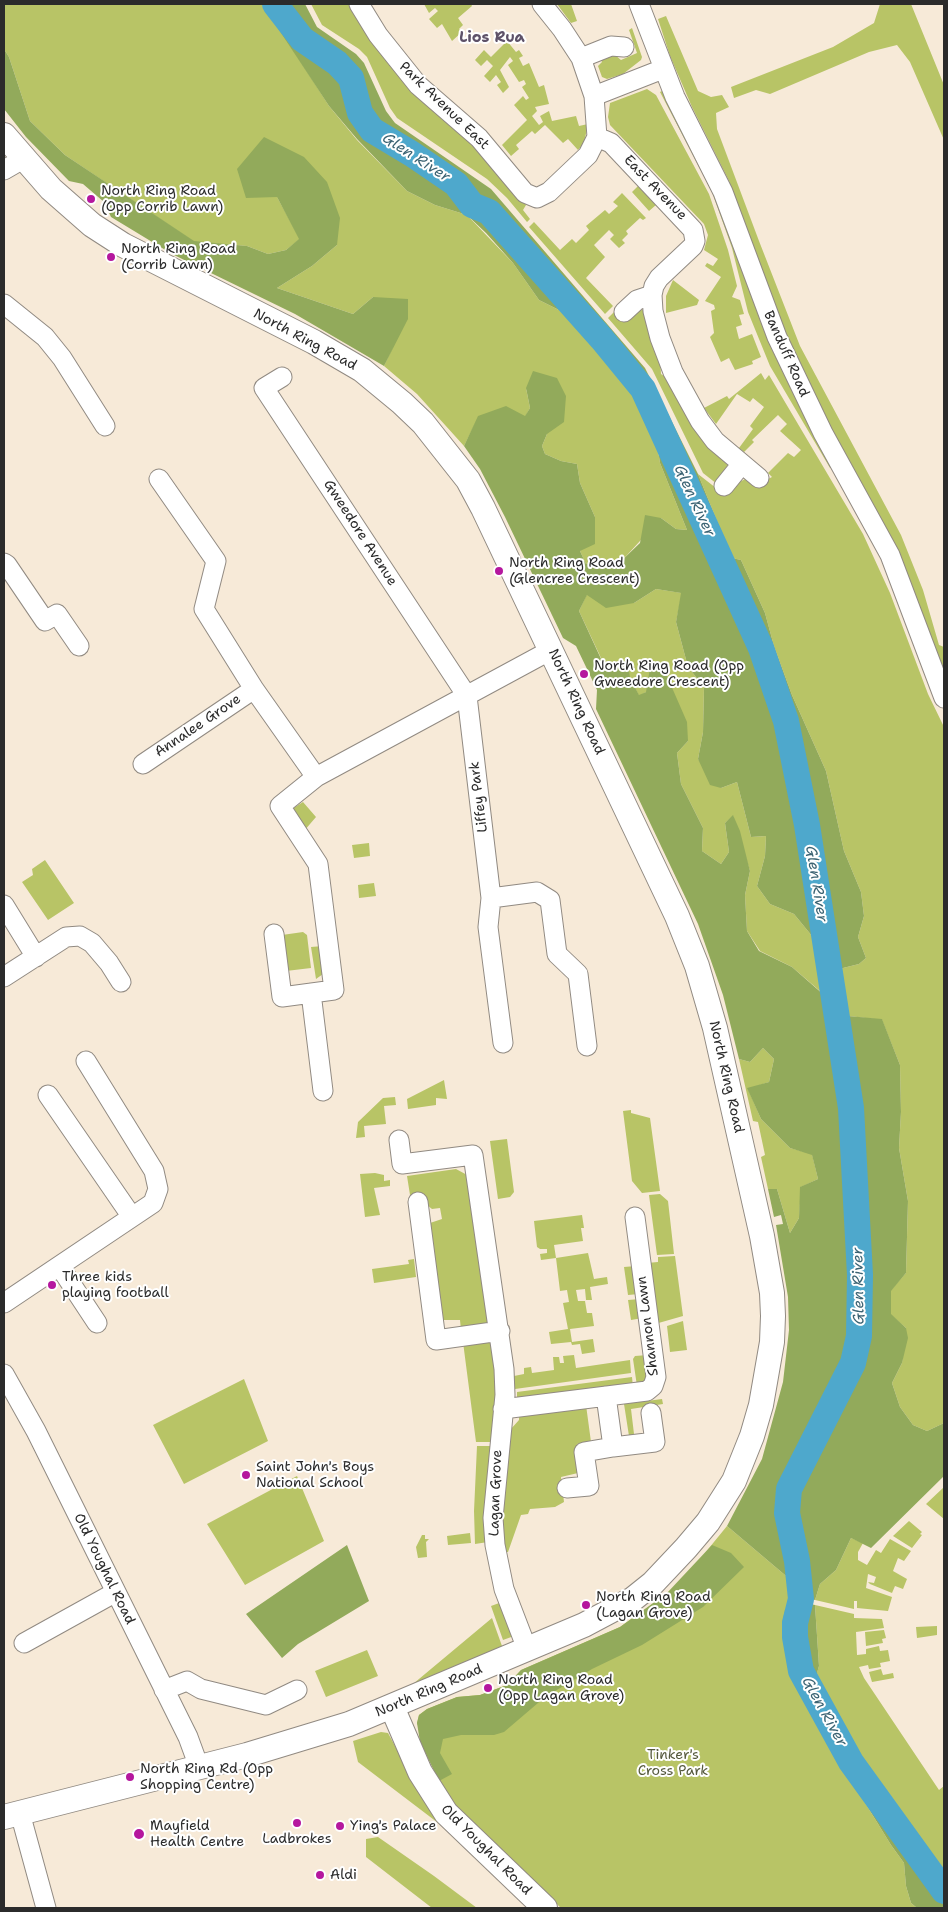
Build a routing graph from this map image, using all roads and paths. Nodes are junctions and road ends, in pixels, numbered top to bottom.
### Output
1 (359, 4) edge
2 (542, 4) edge
3 (639, 4) edge
4 (624, 47) dead end
5 (581, 58) junction
6 (663, 69) junction
7 (594, 96) junction
8 (4, 135) edge
9 (597, 137) junction
10 (13, 164) edge
11 (652, 295) junction
12 (4, 304) edge
13 (624, 312) dead end
14 (282, 377) dead end
15 (104, 426) dead end
16 (741, 465) junction
17 (759, 478) dead end
18 (159, 479) dead end
19 (724, 486) dead end
20 (4, 563) edge
21 (79, 646) dead end
22 (551, 650) junction
23 (254, 690) junction
24 (467, 696) junction
25 (944, 698) edge
26 (143, 764) dead end
27 (316, 777) junction
28 (491, 898) junction
29 (4, 905) edge
30 (274, 934) dead end
31 (36, 956) junction
32 (4, 977) edge
33 (121, 982) dead end
34 (311, 993) junction
35 (503, 1043) dead end
36 (587, 1046) dead end
37 (86, 1061) dead end
38 (323, 1091) dead end
39 (48, 1095) dead end
40 (399, 1140) dead end
41 (418, 1202) dead end
42 (132, 1217) junction
43 (635, 1217) dead end
44 (60, 1267) junction
45 (4, 1303) edge
46 (97, 1323) dead end
47 (500, 1332) junction
48 (4, 1374) edge
49 (606, 1396) junction
50 (503, 1409) junction
51 (651, 1412) dead end
52 (613, 1448) junction
53 (568, 1488) dead end
54 (116, 1592) junction
55 (24, 1643) dead end
56 (527, 1649) junction
57 (164, 1690) junction
58 (297, 1690) dead end
59 (392, 1707) junction
60 (198, 1767) junction
61 (12, 1815) edge
62 (46, 1908) edge
63 (545, 1908) edge

1 - 9 street, Park Avenue East
2 - 5 street
3 - 6 street, Banduff Road
4 - 5 street
5 - 7 street
6 - 7 street
6 - 25 street, Banduff Road
7 - 9 street
8 - 10 main road, North Ring Road
9 - 11 street, East Avenue
10 - 22 main road, North Ring Road
11 - 13 street
11 - 16 street
12 - 15 street
14 - 24 street, Gweedore Avenue
16 - 17 street
16 - 19 street
18 - 23 street, Annalee Grove
20 - 21 street
22 - 24 street
22 - 56 main road, North Ring Road
23 - 26 street, Annalee Grove
23 - 27 street, Annalee Grove
24 - 27 street
24 - 28 street, Liffey Park
27 - 34 street
28 - 35 street, Liffey Park
28 - 36 street
29 - 31 street
30 - 34 street
31 - 32 street
31 - 33 street
34 - 38 street
37 - 42 street
39 - 42 street
40 - 47 street, Lagan Grove
41 - 47 street
42 - 44 street
43 - 49 street, Shannon Lawn
44 - 45 street
44 - 46 street
47 - 50 street, Lagan Grove
48 - 54 street, Old Youghal Road
49 - 50 street, Shannon Lawn
49 - 52 street
50 - 56 street, Lagan Grove
51 - 52 street
52 - 53 street
54 - 55 street
54 - 57 street, Old Youghal Road
56 - 59 main road, North Ring Road
57 - 58 street
57 - 60 street, Old Youghal Road
59 - 60 main road, North Ring Road
59 - 63 main road, Old Youghal Road
60 - 61 main road, North Ring Road
61 - 62 street

